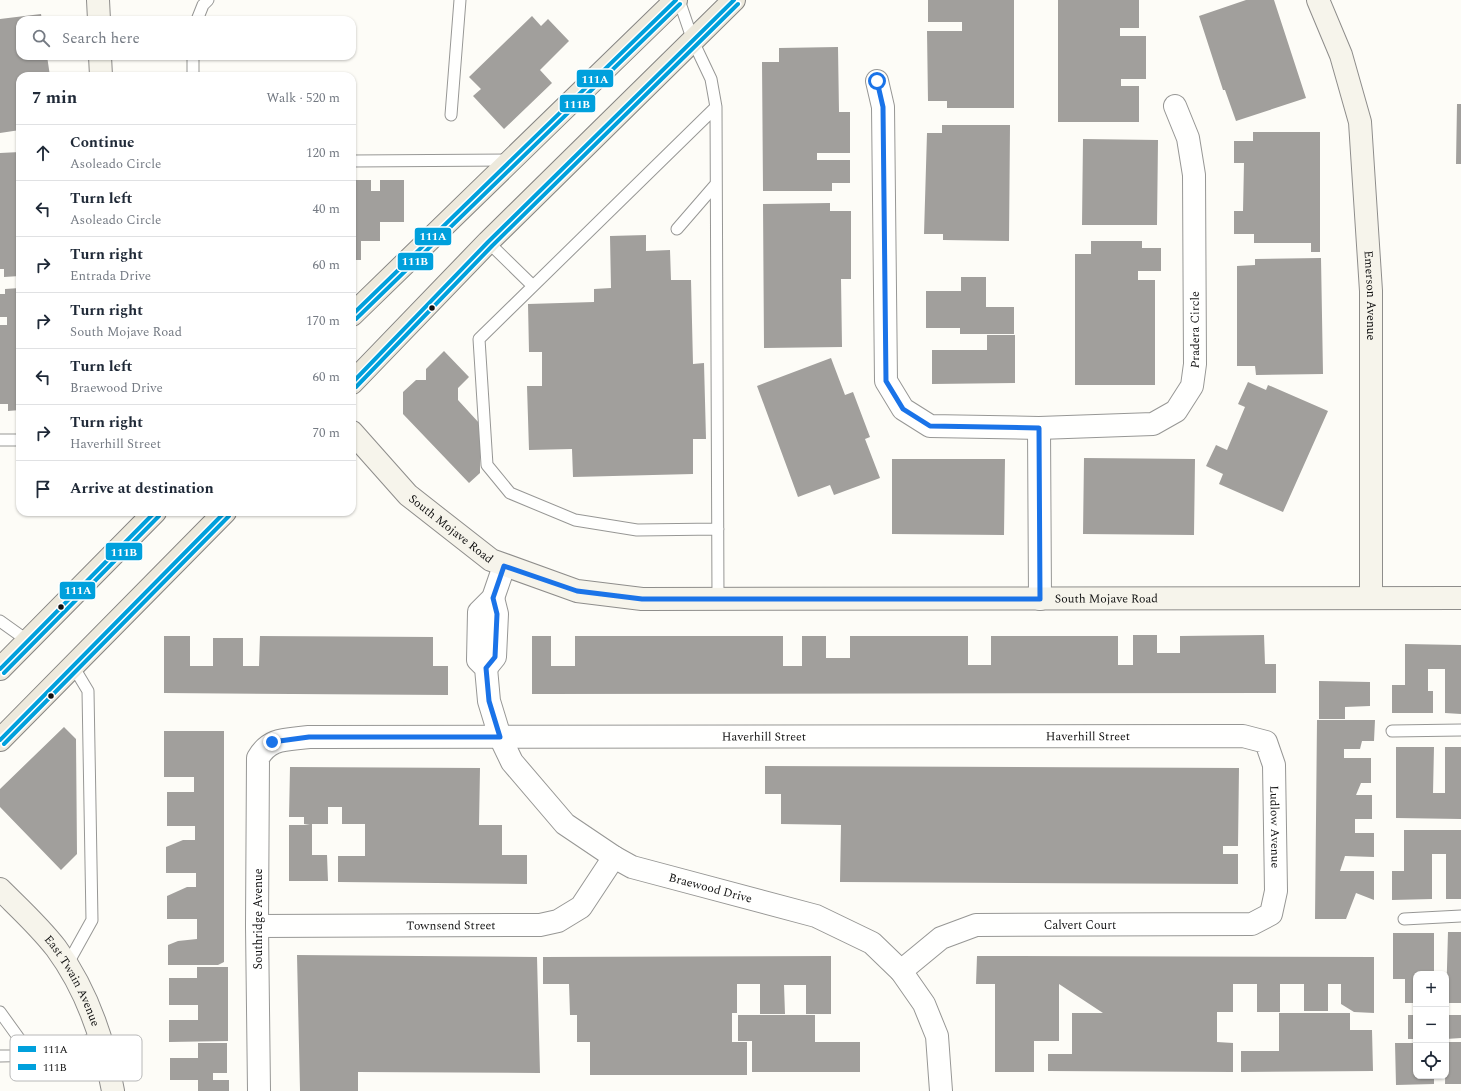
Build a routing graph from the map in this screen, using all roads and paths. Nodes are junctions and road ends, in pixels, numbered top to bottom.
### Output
1 (98, 0) edge
2 (208, 0) edge
3 (460, 0) edge
4 (678, 0) edge
5 (734, 0) edge
6 (1321, 2) edge
7 (99, 16) edge
8 (199, 16) edge
9 (693, 41) junction
10 (100, 60) edge
11 (193, 60) edge
12 (101, 72) edge
13 (193, 72) edge
14 (877, 81) dead end
15 (1175, 106) dead end
16 (716, 107) junction
17 (451, 115) dead end
18 (512, 160) junction
19 (356, 161) edge
20 (716, 184) junction
21 (677, 229) dead end
22 (488, 242) junction
23 (533, 286) junction
24 (356, 310) edge
25 (356, 379) edge
26 (1039, 428) junction
27 (356, 436) edge
28 (0, 440) edge
29 (16, 440) edge
30 (150, 516) edge
31 (221, 516) edge
32 (718, 529) junction
33 (504, 566) junction
34 (1371, 598) junction
35 (1461, 598) edge
36 (718, 599) junction
37 (1040, 599) junction
38 (0, 621) edge
39 (28, 641) junction
40 (73, 666) junction
41 (0, 669) edge
42 (1461, 730) edge
43 (1392, 731) dead end
44 (500, 737) junction
45 (0, 740) edge
46 (1266, 742) joint
47 (264, 748) joint
48 (614, 857) junction
49 (0, 888) edge
50 (1271, 914) joint
51 (1461, 916) edge
52 (1404, 919) dead end
53 (257, 926) junction
54 (68, 965) junction
55 (901, 971) junction
56 (0, 1012) edge
57 (17, 1035) edge
58 (100, 1035) edge
59 (0, 1056) edge
60 (10, 1056) edge
61 (111, 1081) edge
62 (113, 1091) edge
63 (259, 1091) edge
64 (940, 1091) edge

1 - 7 street
2 - 8 lane
3 - 17 lane
4 - 9 lane
4 - 18 main road
5 - 9 main road
6 - 34 street, Emerson Avenue
9 - 16 lane
9 - 22 main road
10 - 12 street
11 - 13 lane
14 - 26 street, Pradera Circle
15 - 26 street, Pradera Circle
16 - 20 lane
16 - 23 lane
18 - 19 lane
18 - 24 main road
20 - 21 lane
20 - 32 lane
22 - 23 lane
22 - 25 main road
23 - 32 lane
26 - 37 street
27 - 33 street, South Mojave Road
28 - 29 lane
30 - 39 main road
31 - 40 main road
32 - 36 lane
33 - 36 street, South Mojave Road
33 - 44 street, Braewood Drive
34 - 35 street, South Mojave Road
34 - 37 street, South Mojave Road
36 - 37 street, South Mojave Road
38 - 39 lane
39 - 41 main road
40 - 45 main road
40 - 54 lane
42 - 43 lane
44 - 46 street, Haverhill Street
44 - 47 street, Haverhill Street
44 - 48 street, Braewood Drive
46 - 50 street, Ludlow Avenue
47 - 53 street, Southridge Avenue
48 - 53 street, Townsend Street
48 - 55 street, Braewood Drive
49 - 54 street, East Twain Avenue
50 - 55 street, Calvert Court
51 - 52 lane
53 - 63 street, Southridge Avenue
54 - 58 street, East Twain Avenue
55 - 64 street, Braewood Drive
56 - 57 lane
59 - 60 lane
61 - 62 street, East Twain Avenue

